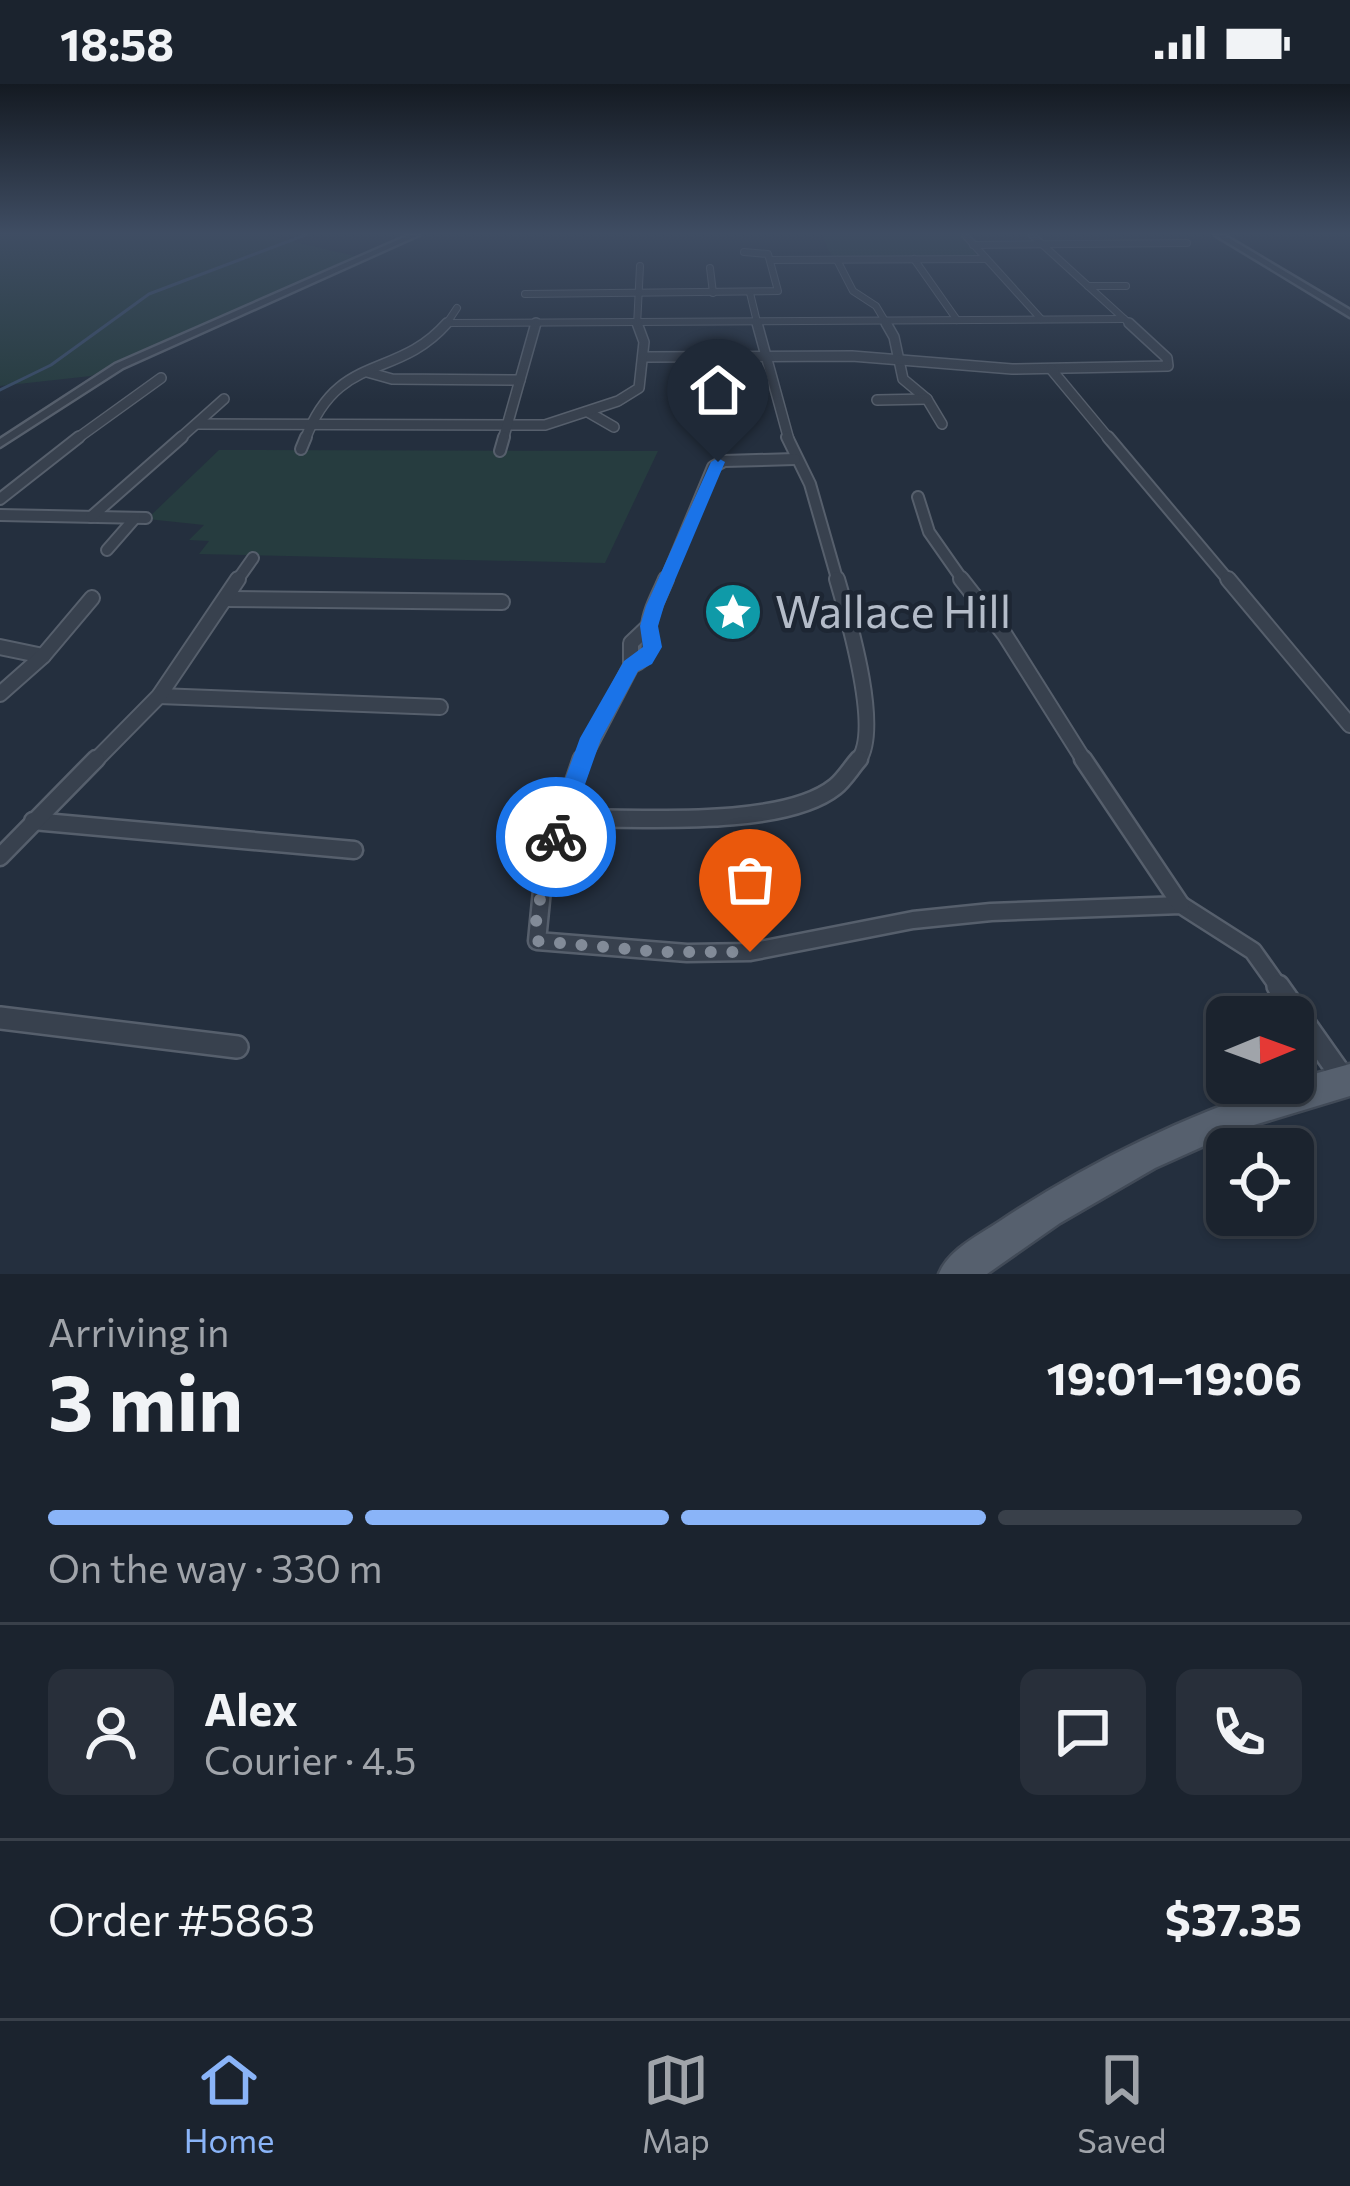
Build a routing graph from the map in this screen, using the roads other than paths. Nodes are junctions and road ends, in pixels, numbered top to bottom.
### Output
1 (290, 291) edge
2 (549, 291) edge
3 (602, 291) edge
4 (778, 291) edge
5 (853, 291) edge
6 (935, 291) edge
7 (1015, 291) edge
8 (1093, 291) edge
9 (1311, 291) edge
10 (750, 292) junction
11 (638, 293) junction
12 (713, 293) joint
13 (526, 294) dead end
14 (457, 308) dead end
15 (1350, 314) edge
16 (1041, 319) junction
17 (1124, 319) junction
18 (884, 320) junction
19 (956, 320) junction
20 (757, 321) junction
21 (536, 322) junction
22 (637, 322) junction
23 (449, 323) junction
24 (983, 354) dead end
25 (1073, 354) dead end
26 (765, 356) junction
27 (644, 357) junction
28 (898, 360) junction
29 (986, 368) junction
30 (1087, 369) junction
31 (1051, 370) junction
32 (367, 372) junction
33 (161, 378) dead end
34 (520, 380) junction
35 (927, 399) junction
36 (224, 400) dead end
37 (877, 400) dead end
38 (588, 412) junction
39 (197, 424) junction
40 (313, 424) junction
41 (942, 424) dead end
42 (507, 425) junction
43 (614, 427) dead end
44 (0, 444) edge
45 (301, 449) dead end
46 (500, 451) dead end
47 (795, 459) junction
48 (918, 497) dead end
49 (0, 499) edge
50 (0, 515) edge
51 (91, 517) junction
52 (107, 550) dead end
53 (254, 558) dead end
54 (92, 598) dead end
55 (227, 598) junction
56 (502, 602) dead end
57 (0, 647) edge
58 (43, 656) junction
59 (0, 694) edge
60 (159, 696) junction
61 (440, 707) dead end
62 (1350, 725) edge
63 (561, 818) junction
64 (33, 821) junction
65 (354, 850) dead end
66 (0, 857) edge
67 (1181, 905) junction
68 (0, 1018) edge
69 (237, 1047) dead end
70 (1347, 1080) edge
71 (957, 1274) edge

1 - 44 street
2 - 13 street
3 - 11 street
4 - 10 street
5 - 18 street
6 - 19 street
7 - 16 street
8 - 17 street
9 - 15 street
10 - 12 street
10 - 20 street
11 - 12 street
11 - 22 street
14 - 23 street
16 - 17 street
16 - 19 street
17 - 30 street
18 - 19 street
18 - 20 street
18 - 28 street
20 - 22 street
20 - 26 street
21 - 22 street
21 - 23 street
21 - 34 street
22 - 27 street
23 - 32 street
24 - 29 street
25 - 30 street
26 - 27 street
26 - 28 street
26 - 47 street
27 - 38 street
28 - 29 street
28 - 35 street
29 - 31 street
30 - 31 street
31 - 62 street
32 - 34 street
32 - 40 street
33 - 49 street
34 - 42 street
35 - 37 street
35 - 41 street
36 - 39 street
38 - 42 street
38 - 43 street
39 - 40 street
39 - 51 street
40 - 42 street
40 - 45 street
42 - 46 street
47 - 63 street
47 - 63 street
48 - 67 street
50 - 51 street
51 - 52 street
53 - 55 street
54 - 58 street
55 - 56 street
55 - 60 street
57 - 58 street
58 - 59 street
60 - 61 street
60 - 64 street
63 - 67 street
64 - 65 street
64 - 66 street
67 - 70 street
68 - 69 street
70 - 71 main road

